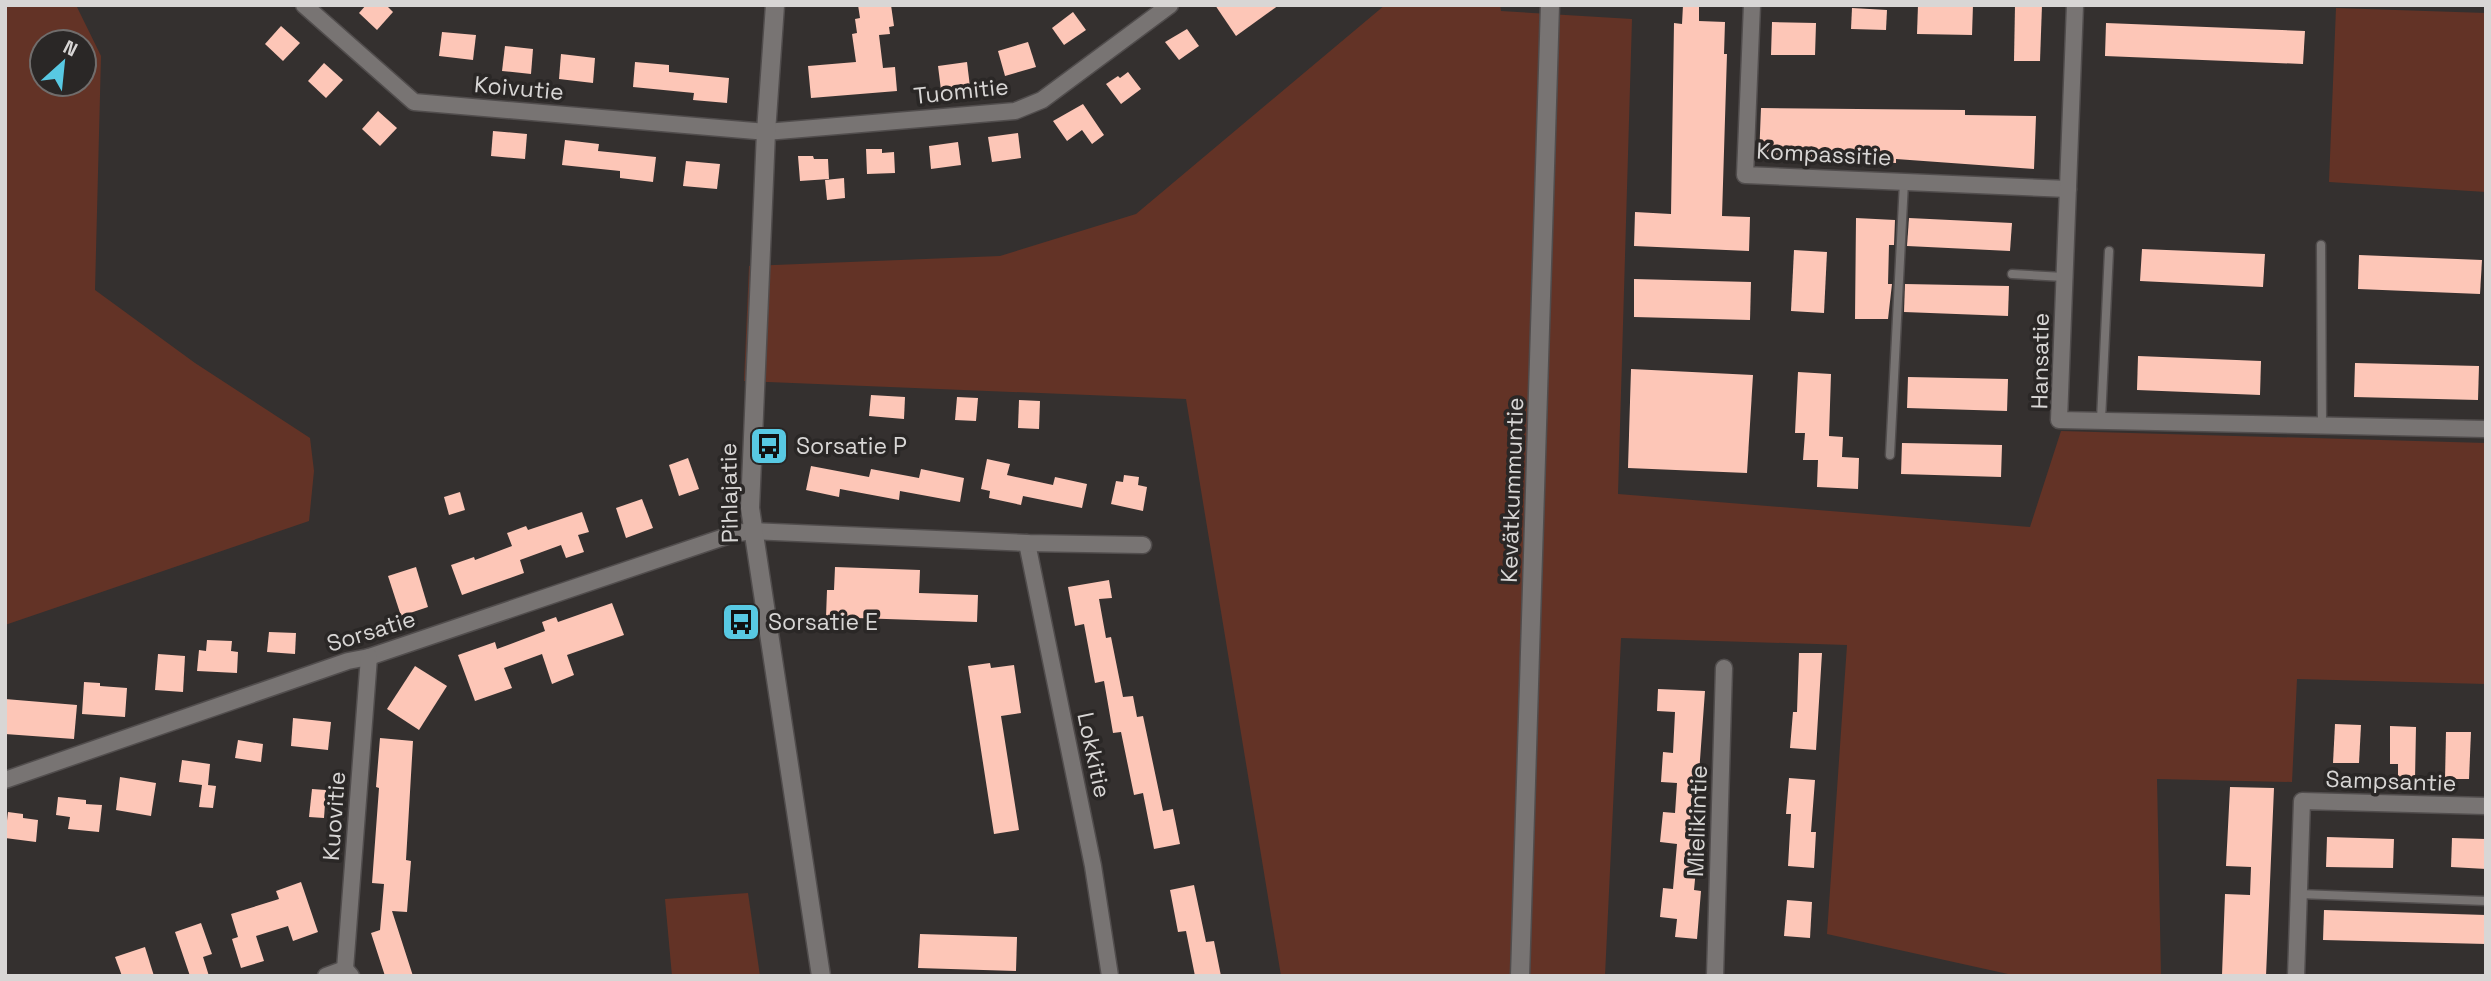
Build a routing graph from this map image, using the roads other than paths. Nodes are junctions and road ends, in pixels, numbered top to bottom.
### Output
1 (304, 5) edge
2 (775, 5) edge
3 (1170, 5) edge
4 (1550, 5) edge
5 (1752, 5) edge
6 (2075, 5) edge
7 (766, 132) junction
8 (1904, 182) junction
9 (2068, 189) junction
10 (2321, 245) dead end
11 (2109, 251) dead end
12 (2012, 274) dead end
13 (2064, 276) junction
14 (2101, 420) junction
15 (2322, 425) junction
16 (2486, 429) edge
17 (1890, 455) dead end
18 (751, 531) junction
19 (1027, 543) junction
20 (1143, 545) dead end
21 (369, 657) junction
22 (1724, 668) dead end
23 (5, 780) edge
24 (2486, 806) edge
25 (2299, 894) junction
26 (2486, 901) edge
27 (348, 972) edge
28 (326, 976) edge
29 (821, 976) edge
30 (1110, 976) edge
31 (1520, 976) edge
32 (1715, 976) edge
33 (2296, 976) edge

1 - 7 street, Koivutie
2 - 7 street, Pihlajatie
3 - 7 street, Tuomitie
4 - 31 street, Kevätkummuntie
5 - 8 street, Kompassitie
6 - 9 street, Hansatie
7 - 18 street, Pihlajatie
8 - 9 street, Kompassitie
8 - 17 lane
9 - 13 street, Hansatie
10 - 15 lane
11 - 14 lane
12 - 13 lane
13 - 14 street, Hansatie
14 - 15 street, Hansatie
15 - 16 street, Hansatie
18 - 19 street
18 - 21 street, Sorsatie
18 - 29 street, Pihlajatie
19 - 20 street
19 - 30 street, Lokkitie
21 - 23 street, Sorsatie
21 - 27 street, Kuovitie
22 - 32 street, Mielikintie
24 - 25 street, Sampsantie
25 - 26 lane
25 - 33 street, Sampsantie
27 - 28 street

